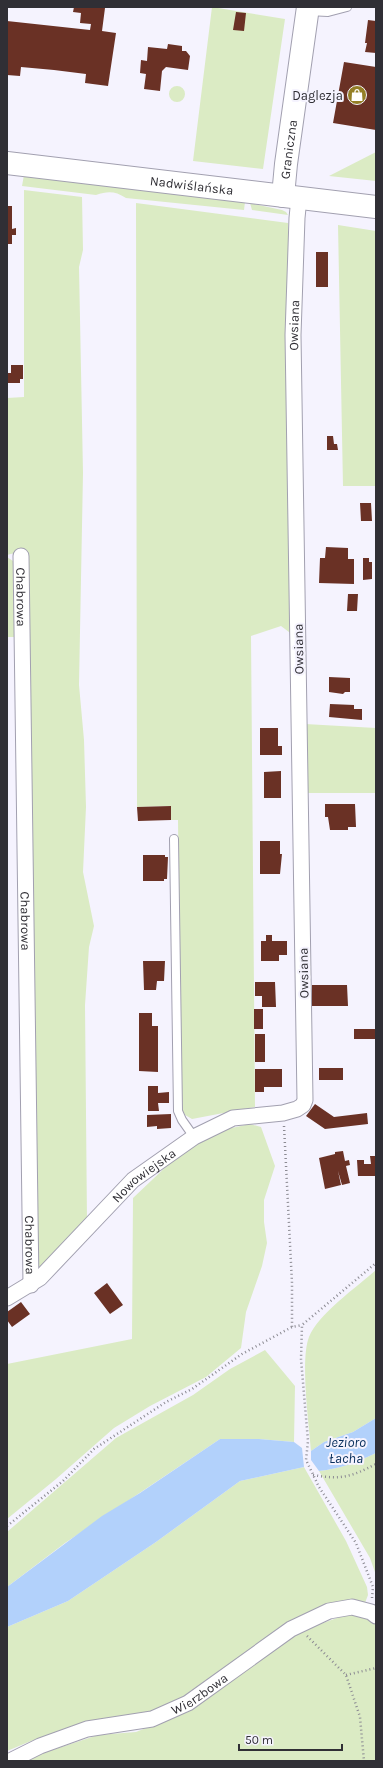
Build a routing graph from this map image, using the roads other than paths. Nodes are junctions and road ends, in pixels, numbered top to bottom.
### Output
1 (347, 7) edge
2 (308, 9) edge
3 (7, 163) edge
4 (291, 197) junction
5 (376, 207) edge
6 (20, 556) dead end
7 (174, 839) dead end
8 (305, 1100) joint
9 (194, 1137) junction
10 (31, 1285) junction
11 (7, 1298) edge
12 (374, 1614) edge
13 (10, 1761) edge

1 - 2 lane
2 - 4 main road, Graniczna
3 - 4 main road, Nadwiślańska
4 - 5 main road, Nadwiślańska
4 - 8 street, Owsiana
6 - 10 street, Chabrowa
7 - 9 lane
8 - 9 street, Nowowiejska
9 - 10 street, Nowowiejska
10 - 11 street, Nowowiejska
12 - 13 street, Wierzbowa

